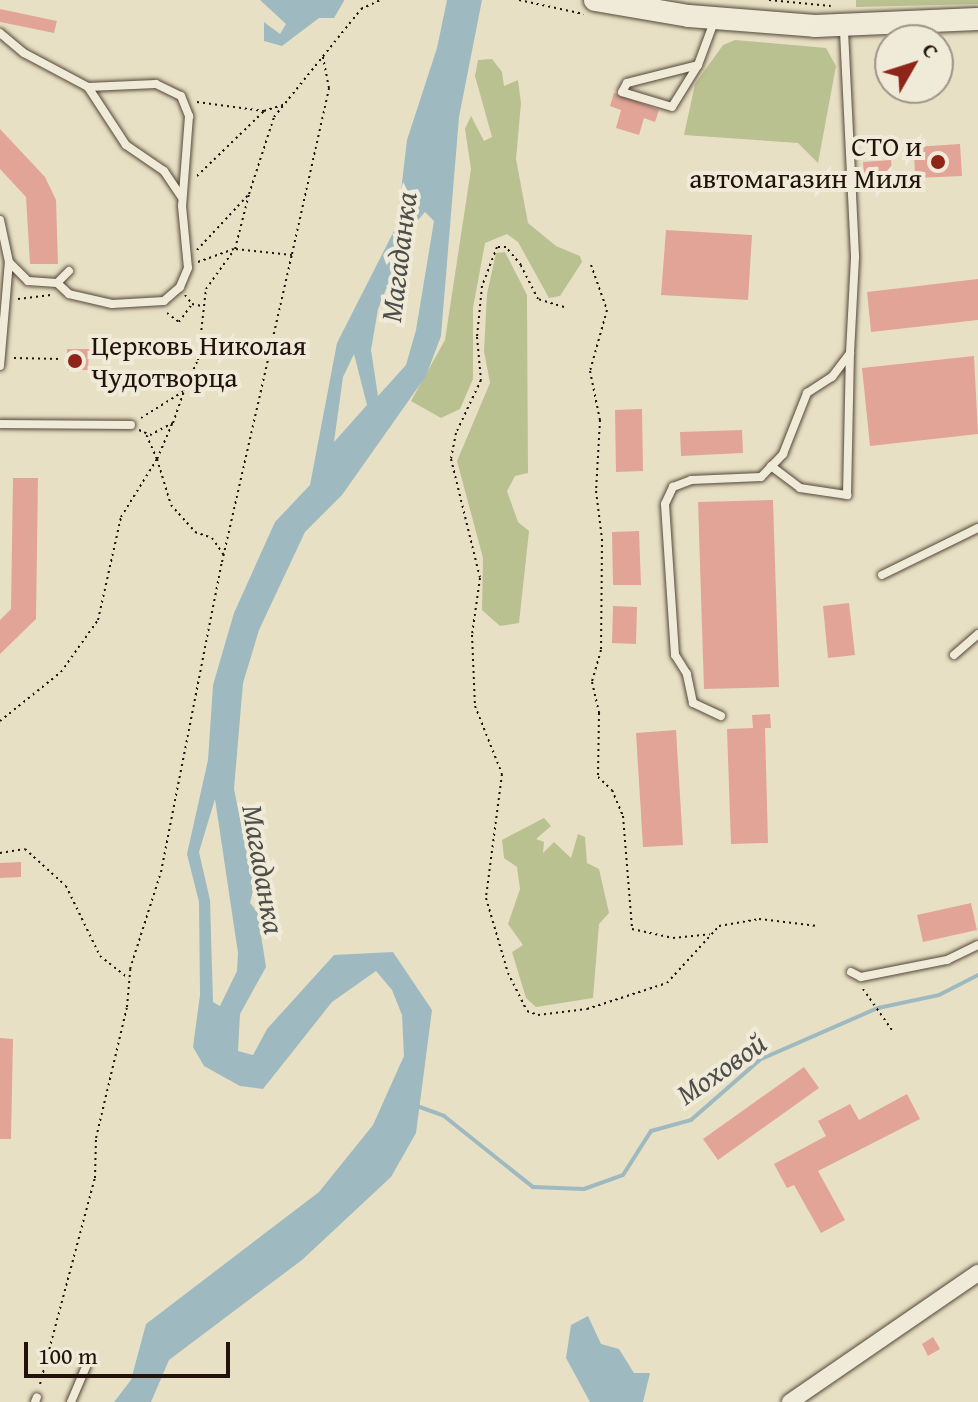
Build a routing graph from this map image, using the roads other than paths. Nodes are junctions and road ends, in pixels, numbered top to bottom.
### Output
1 (595, 0) edge
2 (715, 19) junction
3 (978, 19) edge
4 (844, 27) junction
5 (0, 33) edge
6 (698, 65) junction
7 (88, 87) junction
8 (183, 194) junction
9 (0, 220) edge
10 (9, 262) junction
11 (69, 271) dead end
12 (57, 283) junction
13 (850, 353) junction
14 (1, 358) edge
15 (0, 366) edge
16 (0, 424) edge
17 (132, 425) road end
18 (771, 466) junction
19 (978, 528) edge
20 (882, 575) dead end
21 (978, 634) edge
22 (954, 655) dead end
23 (721, 716) dead end
24 (978, 945) edge
25 (851, 972) road end
26 (978, 1273) edge
27 (86, 1366) dead end
28 (71, 1402) edge
29 (790, 1402) edge

1 - 2 street
2 - 4 street
2 - 6 lane
3 - 4 street
4 - 13 lane
5 - 7 lane
6 - 6 lane
7 - 8 lane
7 - 8 lane
8 - 12 lane
9 - 10 lane
10 - 12 lane
10 - 14 lane
11 - 12 lane
13 - 18 lane
13 - 18 lane
14 - 15 lane
16 - 17 lane
18 - 23 lane
19 - 20 lane
21 - 22 lane
24 - 25 lane
26 - 29 street
27 - 28 lane

